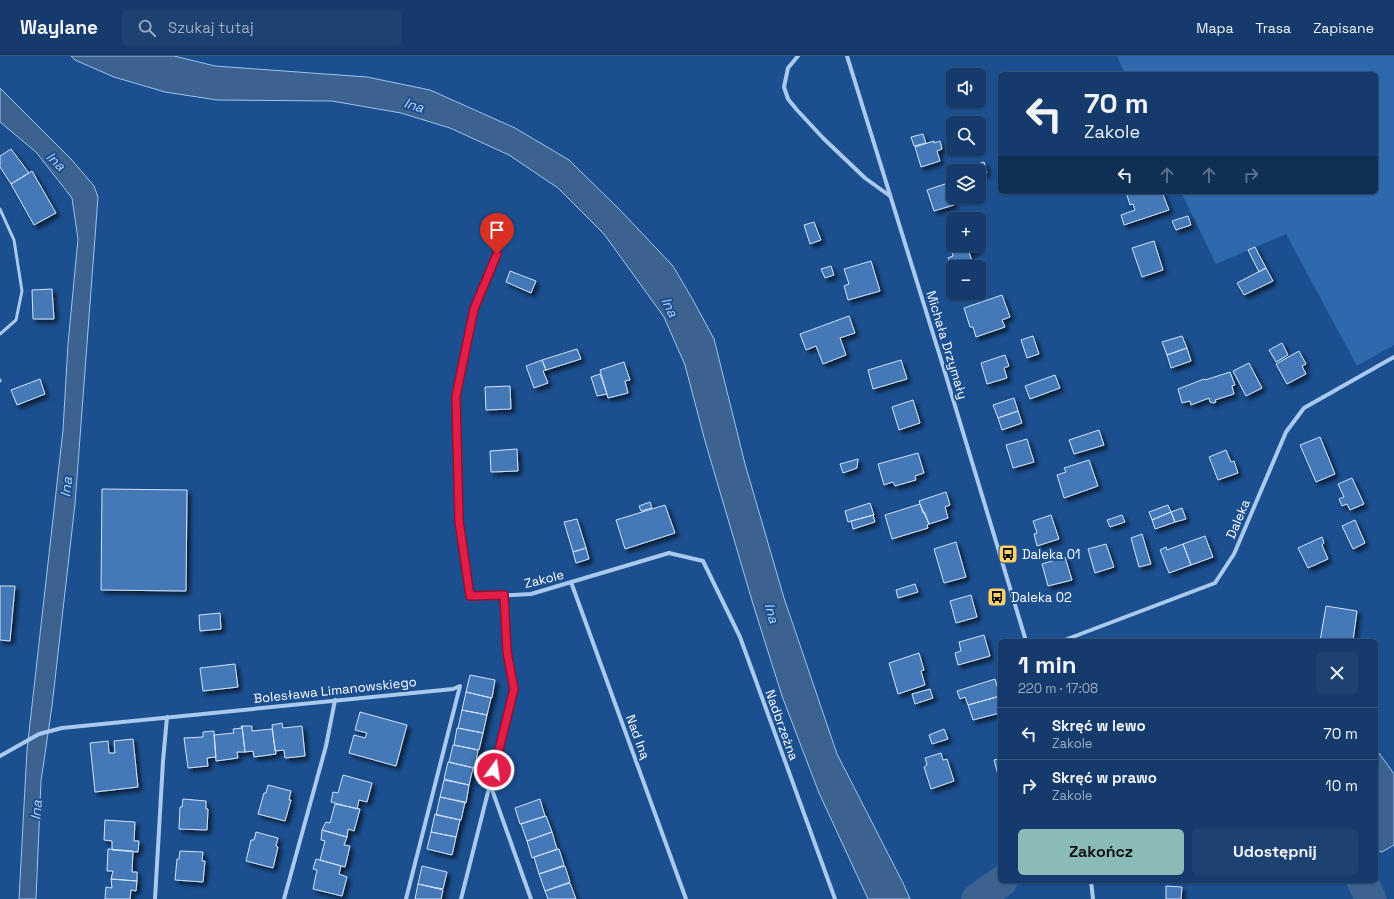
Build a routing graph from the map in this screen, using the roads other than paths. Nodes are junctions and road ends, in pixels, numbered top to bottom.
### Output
1 (798, 56) edge
2 (847, 56) edge
3 (890, 196) junction
4 (0, 209) edge
5 (497, 254) dead end
6 (0, 334) edge
7 (1394, 357) edge
8 (703, 561) joint
9 (571, 582) junction
10 (504, 595) junction
11 (1025, 639) edge
12 (1067, 639) edge
13 (335, 700) junction
14 (167, 717) junction
15 (0, 756) edge
16 (490, 784) junction
17 (1091, 883) edge
18 (155, 899) edge
19 (284, 899) edge
20 (406, 899) edge
21 (462, 899) edge
22 (531, 899) edge
23 (686, 899) edge
24 (834, 899) edge
25 (1093, 899) edge

1 - 3 street
2 - 3 street, Michała Drzymały
3 - 11 street, Michała Drzymały
4 - 6 lane
5 - 10 street, Zakole
7 - 12 street, Daleka
8 - 9 street, Zakole
8 - 24 street, Nadbrzeżna
9 - 10 street, Zakole
9 - 23 street, Nad Iną
10 - 16 street
13 - 14 street, Bolesława Limanowskiego
13 - 19 street
13 - 20 street, Bolesława Limanowskiego
14 - 15 street, Bolesława Limanowskiego
14 - 18 street
16 - 21 street
16 - 22 street
17 - 25 street

